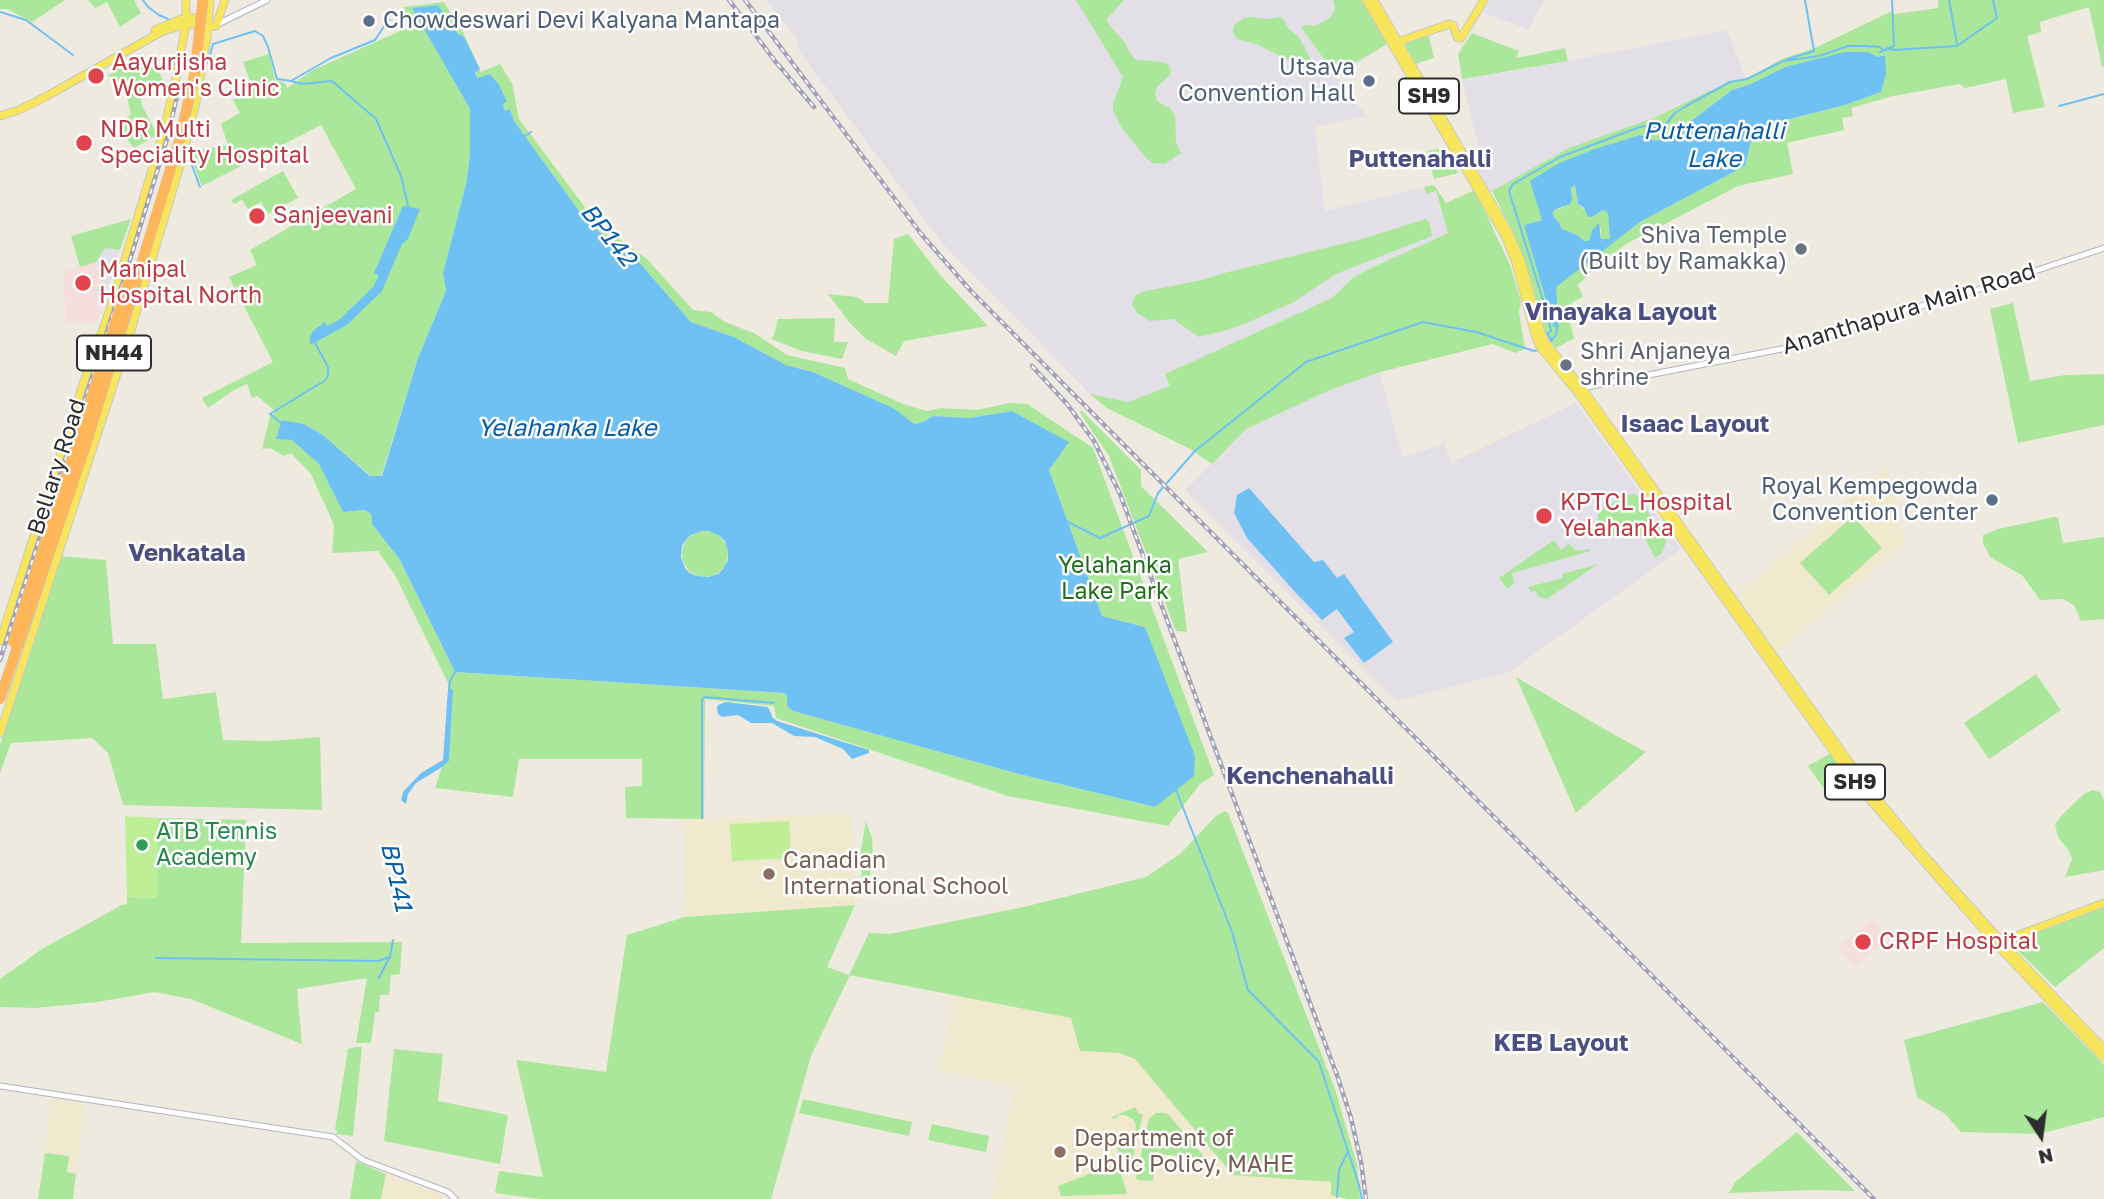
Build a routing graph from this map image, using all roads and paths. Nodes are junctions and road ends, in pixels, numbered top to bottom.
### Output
1 (186, 0) edge
2 (197, 0) edge
3 (203, 0) edge
4 (209, 0) edge
5 (222, 0) edge
6 (267, 0) edge
7 (1366, 0) edge
8 (1374, 0) edge
9 (1484, 0) edge
10 (186, 20) junction
11 (213, 23) junction
12 (1398, 42) junction
13 (0, 113) edge
14 (164, 130) junction
15 (188, 138) junction
16 (2104, 248) edge
17 (1522, 272) junction
18 (1580, 391) junction
19 (0, 641) edge
20 (0, 679) edge
21 (0, 699) edge
22 (0, 733) edge
23 (2104, 903) edge
24 (1999, 943) junction
25 (2104, 1049) edge
26 (2104, 1058) edge
27 (0, 1086) edge
28 (455, 1199) edge

1 - 10 main road
2 - 20 highway, Bellary Road / NH44, bridge
3 - 21 highway, Bellary Road / NH44, bridge
4 - 11 main road
5 - 11 main road
6 - 11 street
7 - 17 main road, SH9
8 - 12 main road, SH9
9 - 12 main road
10 - 11 main road
10 - 13 main road
10 - 14 main road
11 - 15 main road
12 - 17 main road, SH9
14 - 15 main road
14 - 19 main road
15 - 22 main road
16 - 18 street, Ananthapura Main Road
17 - 18 main road, SH9
18 - 24 main road, SH9
23 - 24 main road
24 - 25 main road, SH9
24 - 26 main road, SH9
27 - 28 street

